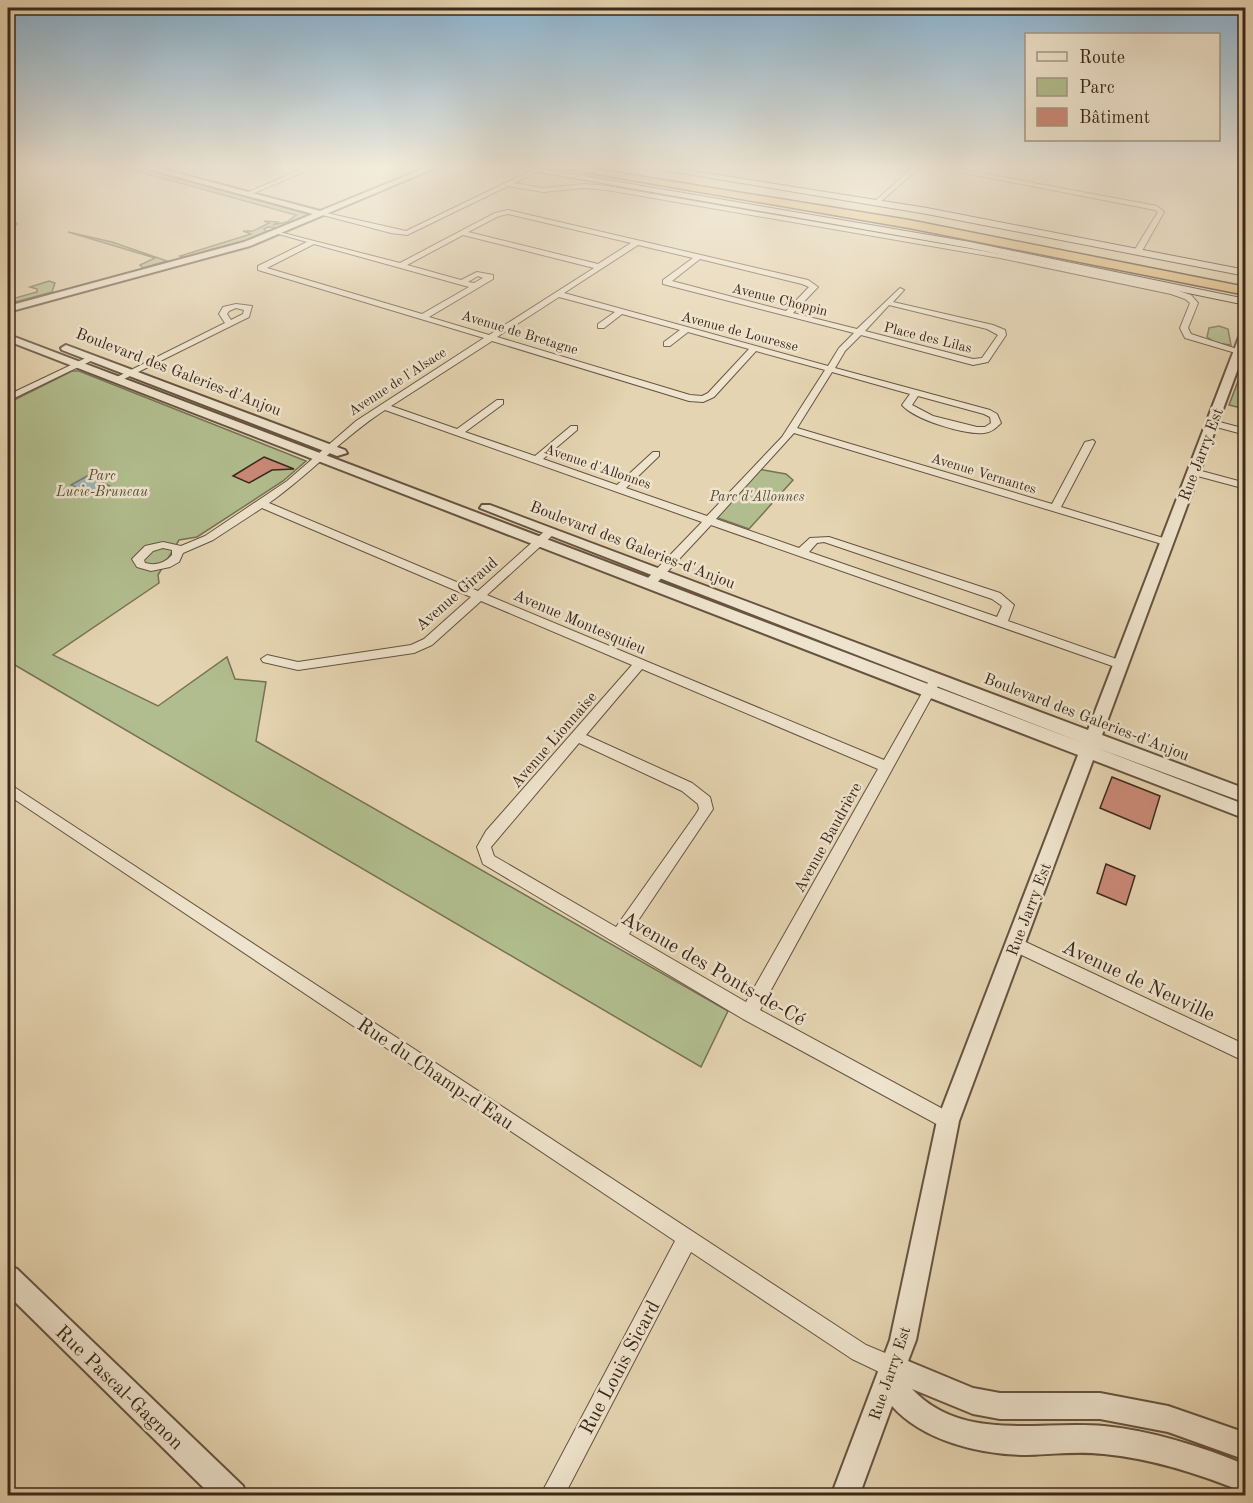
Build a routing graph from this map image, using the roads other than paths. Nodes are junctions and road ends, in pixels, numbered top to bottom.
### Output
1 (262, 238) edge
2 (300, 238) edge
3 (453, 238) edge
4 (484, 238) edge
5 (618, 238) edge
6 (896, 238) edge
7 (930, 238) edge
8 (984, 238) edge
9 (1008, 238) edge
10 (1069, 238) edge
11 (1146, 238) edge
12 (313, 242) junction
13 (638, 243) junction
14 (1138, 251) junction
15 (698, 257) junction
16 (249, 266) dead end
17 (261, 266) junction
18 (400, 266) junction
19 (600, 267) junction
20 (1245, 273) edge
21 (462, 282) junction
22 (1241, 283) edge
23 (475, 286) junction
24 (900, 290) dead end
25 (557, 294) junction
26 (1244, 300) edge
27 (889, 303) junction
28 (8, 309) edge
29 (620, 312) junction
30 (786, 315) junction
31 (423, 317) junction
32 (230, 324) dead end
33 (8, 326) edge
34 (601, 326) dead end
35 (686, 330) junction
36 (1245, 332) edge
37 (859, 333) junction
38 (491, 338) junction
39 (9, 340) edge
40 (667, 344) dead end
41 (754, 349) junction
42 (1239, 351) junction
43 (93, 358) junction
44 (78, 365) junction
45 (828, 369) junction
46 (132, 372) junction
47 (117, 380) junction
48 (915, 393) junction
49 (8, 398) edge
50 (500, 402) dead end
51 (224, 406) junction
52 (385, 407) junction
53 (209, 415) junction
54 (1212, 423) junction
55 (574, 428) dead end
56 (793, 430) junction
57 (1245, 432) edge
58 (458, 433) junction
59 (1090, 442) dead end
60 (326, 452) junction
61 (656, 454) dead end
62 (536, 460) junction
63 (1195, 469) junction
64 (1245, 479) edge
65 (1245, 486) edge
66 (619, 489) junction
67 (261, 504) junction
68 (1055, 508) junction
69 (709, 520) junction
70 (545, 537) junction
71 (1166, 542) junction
72 (178, 551) dead end
73 (801, 553) junction
74 (655, 578) junction
75 (479, 596) junction
76 (1001, 623) junction
77 (267, 659) dead end
78 (640, 664) junction
79 (1121, 664) junction
80 (932, 684) junction
81 (578, 737) junction
82 (1090, 745) junction
83 (887, 767) junction
84 (8, 788) edge
85 (1245, 796) edge
86 (1245, 812) edge
87 (491, 835) joint
88 (618, 938) junction
89 (1015, 944) junction
90 (749, 1013) junction
91 (1245, 1053) edge
92 (948, 1121) junction
93 (687, 1239) junction
94 (8, 1278) edge
95 (891, 1376) junction
96 (1245, 1447) edge
97 (1245, 1479) edge
98 (233, 1496) edge
99 (551, 1496) edge
100 (845, 1496) edge

1 - 28 street
2 - 12 street
3 - 18 street
4 - 19 street
5 - 13 street
6 - 42 street
7 - 26 main road
8 - 26 highway
9 - 22 highway
10 - 14 main road
11 - 14 street
12 - 17 street, Avenue de Bretagne
12 - 18 street
13 - 15 street
13 - 19 street, Avenue de l'Alsace
14 - 20 main road
15 - 30 street
15 - 30 street, Avenue Choppin
16 - 17 street, Avenue de Bretagne
17 - 31 street, Avenue de Bretagne
18 - 21 street
19 - 25 street, Avenue de l'Alsace
21 - 23 street
21 - 23 street
23 - 31 street
24 - 27 street
25 - 29 street, Avenue de Louresse
25 - 38 street, Avenue de l'Alsace
27 - 37 street
27 - 37 street, Place des Lilas
29 - 34 street
29 - 35 street, Avenue de Louresse
30 - 37 street, Avenue Choppin
31 - 38 street, Avenue de Bretagne
32 - 46 street
33 - 43 street, Boulevard des Galeries-d'Anjou
35 - 40 street
35 - 41 street, Avenue de Louresse
36 - 42 street, Rue Jarry Est
37 - 45 street
38 - 41 street, Avenue de Bretagne
38 - 52 street, Avenue de l'Alsace
39 - 44 street, Boulevard des Galeries-d'Anjou
41 - 45 street, Avenue de Louresse
42 - 54 street, Rue Jarry Est
43 - 44 street
43 - 46 street, Boulevard des Galeries-d'Anjou
44 - 47 street, Boulevard des Galeries-d'Anjou
44 - 49 street
45 - 48 street, Avenue de Louresse
45 - 56 street
46 - 47 street
46 - 51 street, Boulevard des Galeries-d'Anjou
47 - 53 street, Boulevard des Galeries-d'Anjou
48 - 48 street, Avenue de Louresse
50 - 58 street
51 - 53 street
51 - 60 street, Boulevard des Galeries-d'Anjou
52 - 58 street, Avenue d'Allonnes
52 - 60 street, Avenue de l'Alsace
53 - 60 street, Boulevard des Galeries-d'Anjou
54 - 57 street
54 - 63 street, Rue Jarry Est
55 - 62 street
56 - 68 street, Avenue Vernantes
56 - 69 street
58 - 62 street, Avenue d'Allonnes
59 - 68 street
60 - 67 street, Avenue de l'Alsace
60 - 70 street, Boulevard des Galeries-d'Anjou
61 - 66 street
62 - 66 street, Avenue d'Allonnes
63 - 64 street
63 - 65 street
63 - 71 street, Rue Jarry Est
66 - 69 street, Avenue d'Allonnes
67 - 72 street, Avenue de l'Alsace
67 - 75 street, Avenue Montesquieu
68 - 71 street, Avenue Vernantes
69 - 73 street, Avenue d'Allonnes
69 - 74 street
70 - 74 street, Boulevard des Galeries-d'Anjou
70 - 75 street, Avenue Giraud
71 - 79 street, Rue Jarry Est
73 - 76 street, Avenue d'Allonnes
73 - 76 street
74 - 80 street, Boulevard des Galeries-d'Anjou
75 - 77 street, Avenue Giraud
75 - 78 street, Avenue Montesquieu
76 - 79 street, Avenue d'Allonnes
78 - 81 street, Avenue Lionnaise
78 - 83 street, Avenue Montesquieu
79 - 82 street, Rue Jarry Est
80 - 82 street, Boulevard des Galeries-d'Anjou
80 - 83 street, Avenue Baudrière
81 - 87 street, Avenue Lionnaise
81 - 88 street
82 - 85 street, Boulevard des Galeries-d'Anjou
82 - 86 street, Boulevard des Galeries-d'Anjou
82 - 89 street, Rue Jarry Est
83 - 90 street, Avenue Baudrière
84 - 93 street, Rue du Champ-d'Eau
87 - 88 street, Avenue des Ponts-de-Cé
88 - 90 street, Avenue des Ponts-de-Cé
89 - 91 street, Avenue de Neuville
89 - 92 street, Rue Jarry Est
90 - 92 street, Avenue des Ponts-de-Cé
92 - 95 street, Rue Jarry Est
93 - 95 street, Rue du Champ-d'Eau
93 - 99 street, Rue Louis Sicard
94 - 98 street, Rue Pascal-Gagnon
95 - 96 street, Rue du Champ-d'Eau
95 - 97 street, Rue du Champ-d'Eau
95 - 100 street, Rue Jarry Est

